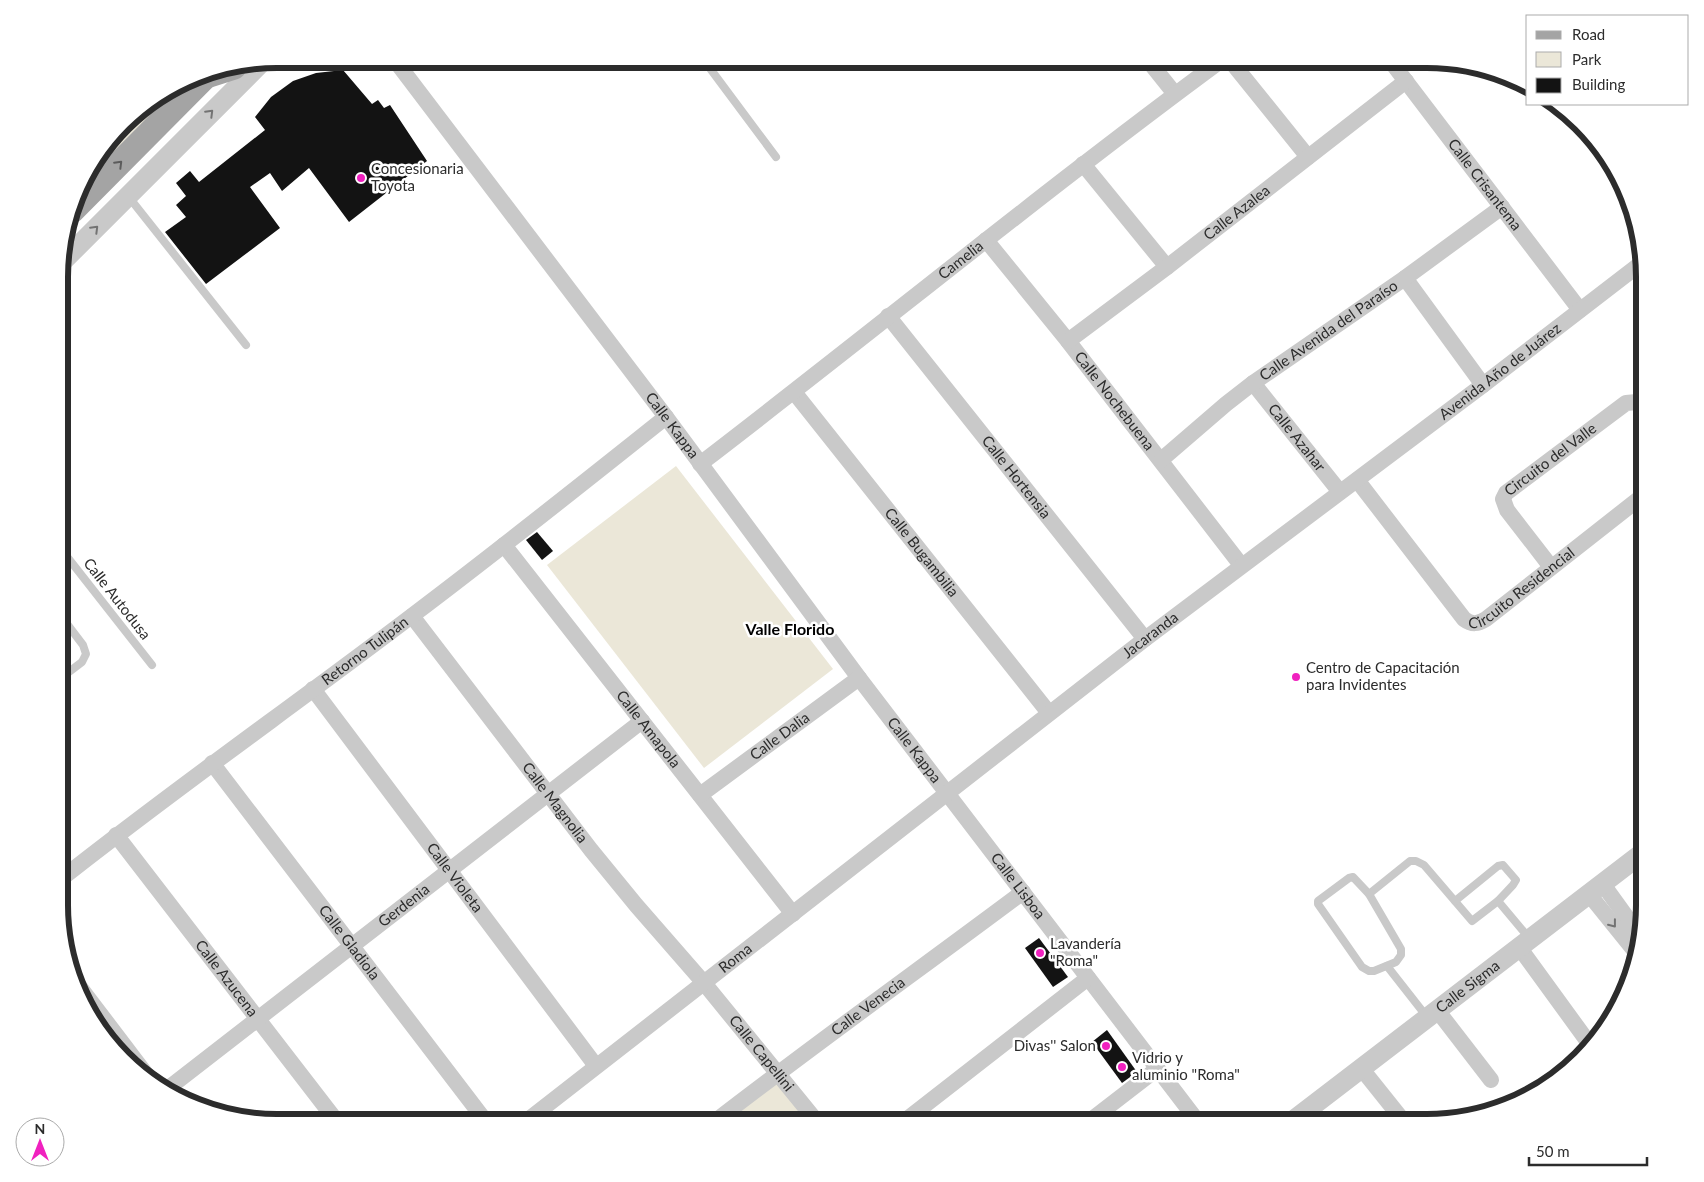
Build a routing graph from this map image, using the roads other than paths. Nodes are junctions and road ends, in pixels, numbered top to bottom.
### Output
1 (401, 68) edge
2 (710, 68) edge
3 (1154, 68) edge
4 (1211, 68) edge
5 (1236, 68) edge
6 (1396, 68) edge
7 (255, 69) edge
8 (200, 82) edge
9 (1406, 82) junction
10 (1175, 94) junction
11 (776, 157) dead end
12 (1308, 157) junction
13 (1083, 164) junction
14 (128, 196) junction
15 (82, 201) edge
16 (1502, 206) junction
17 (986, 240) junction
18 (69, 255) edge
19 (1167, 267) junction
20 (1636, 267) edge
21 (1405, 278) junction
22 (1580, 310) junction
23 (888, 316) junction
24 (1068, 341) junction
25 (246, 345) dead end
26 (1253, 383) junction
27 (1483, 385) junction
28 (794, 392) junction
29 (1636, 402) edge
30 (666, 417) junction
31 (1161, 460) junction
32 (700, 464) junction
33 (1356, 480) junction
34 (1340, 492) junction
35 (1636, 501) edge
36 (504, 545) junction
37 (68, 558) edge
38 (1241, 565) junction
39 (1552, 566) junction
40 (412, 616) junction
41 (68, 626) edge
42 (1145, 639) junction
43 (152, 665) dead end
44 (68, 670) edge
45 (859, 678) junction
46 (312, 689) junction
47 (1049, 713) junction
48 (642, 721) junction
49 (212, 764) junction
50 (946, 793) junction
51 (548, 794) junction
52 (700, 795) junction
53 (116, 835) junction
54 (1636, 858) edge
55 (449, 871) junction
56 (68, 873) edge
57 (1595, 888) junction
58 (1023, 892) junction
59 (1369, 894) junction
60 (1455, 900) junction
61 (1498, 900) junction
62 (793, 914) junction
63 (1635, 931) edge
64 (1524, 942) junction
65 (1632, 945) edge
66 (352, 946) junction
67 (1387, 966) junction
68 (1088, 978) junction
69 (704, 984) junction
70 (92, 1003) edge
71 (1432, 1014) junction
72 (258, 1019) junction
73 (1587, 1040) edge
74 (133, 1057) edge
75 (596, 1066) junction
76 (1361, 1068) junction
77 (1157, 1069) junction
78 (777, 1073) junction
79 (1491, 1080) dead end
80 (172, 1086) edge
81 (331, 1114) edge
82 (480, 1114) edge
83 (535, 1114) edge
84 (725, 1114) edge
85 (811, 1114) edge
86 (914, 1114) edge
87 (1099, 1114) edge
88 (1192, 1114) edge
89 (1302, 1114) edge
90 (1398, 1114) edge

1 - 30 street, Calle Kappa
2 - 11 lane
3 - 10 street
4 - 10 street, Camelia
5 - 12 street
6 - 9 street, Calle Crisantema
14 -> 7 street
15 -> 8 main road
9 - 12 street, Calle Azalea
9 - 16 street, Calle Crisantema
10 - 13 street, Camelia
12 - 19 street, Calle Azalea
13 - 17 street, Camelia
13 - 19 street
18 -> 14 street
14 - 25 lane
16 - 21 street, Calle Avenida del Paraíso
16 - 22 street, Calle Crisantema
17 - 23 street, Camelia
17 - 24 street, Calle Nochebuena
19 - 24 street, Calle Azalea
20 - 22 street, Avenida Año de Juárez
21 - 26 street, Calle Avenida del Paraíso
21 - 27 street
22 - 27 street, Avenida Año de Juárez
23 - 28 street, Camelia
23 - 42 street, Calle Hortensia
24 - 31 street, Calle Nochebuena
26 - 31 street, Calle Avenida del Paraíso
26 - 34 street, Calle Azahar
27 - 33 street, Avenida Año de Juárez
28 - 32 street, Camelia
28 - 47 street, Calle Bugambilia
29 - 39 street, Circuito del Valle
30 - 32 street, Calle Kappa
30 - 36 street, Retorno Tulipán
31 - 38 street, Calle Nochebuena
32 - 45 street, Calle Kappa
33 - 34 street, Jacaranda
33 - 39 street, Circuito Residencial
34 - 38 street, Jacaranda
35 - 39 street, Circuito Residencial
36 - 40 street, Retorno Tulipán
36 - 48 street, Calle Amapola
37 - 43 lane, Calle Autodusa
38 - 42 street, Jacaranda
40 - 46 street, Retorno Tulipán
40 - 51 street, Calle Magnolia
41 - 44 lane
42 - 47 street, Jacaranda
45 - 50 street, Calle Kappa
45 - 52 street, Calle Dalia
46 - 49 street, Retorno Tulipán
46 - 55 street, Calle Violeta
47 - 50 street, Jacaranda
48 - 51 street, Gerdenia
48 - 52 street, Calle Amapola
49 - 53 street, Retorno Tulipán
49 - 66 street, Calle Gladiola
50 - 58 street, Calle Lisboa
50 - 62 street, Roma
51 - 55 street, Gerdenia
51 - 69 street, Calle Magnolia
52 - 62 street, Calle Amapola
53 - 56 street, Retorno Tulipán
53 - 72 street, Calle Azucena
54 - 57 street, Calle Sigma
55 - 66 street, Gerdenia
55 - 75 street, Calle Violeta
57 - 63 street
57 - 64 street, Calle Sigma
57 -> 65 street
58 - 68 street, Calle Lisboa
58 - 78 street, Calle Venecia
59 - 60 lane
59 - 67 lane
59 - 67 lane
60 - 61 lane
60 - 61 lane
61 - 64 lane
62 - 69 street, Roma
64 - 71 street, Calle Sigma
64 - 73 street
66 - 72 street, Gerdenia
66 - 82 street, Calle Gladiola
67 - 71 lane
68 - 77 street, Calle Lisboa
68 - 86 street
69 - 75 street, Roma
69 - 78 street, Calle Capellini
70 - 74 street
71 - 76 street, Calle Sigma
71 - 79 street
72 - 80 street, Gerdenia
72 - 81 street, Calle Azucena
75 - 83 street, Roma
76 - 89 street, Calle Sigma
76 - 90 street
77 - 87 street
77 - 88 street, Calle Lisboa
78 - 84 street, Calle Venecia
78 - 85 street, Calle Capellini

